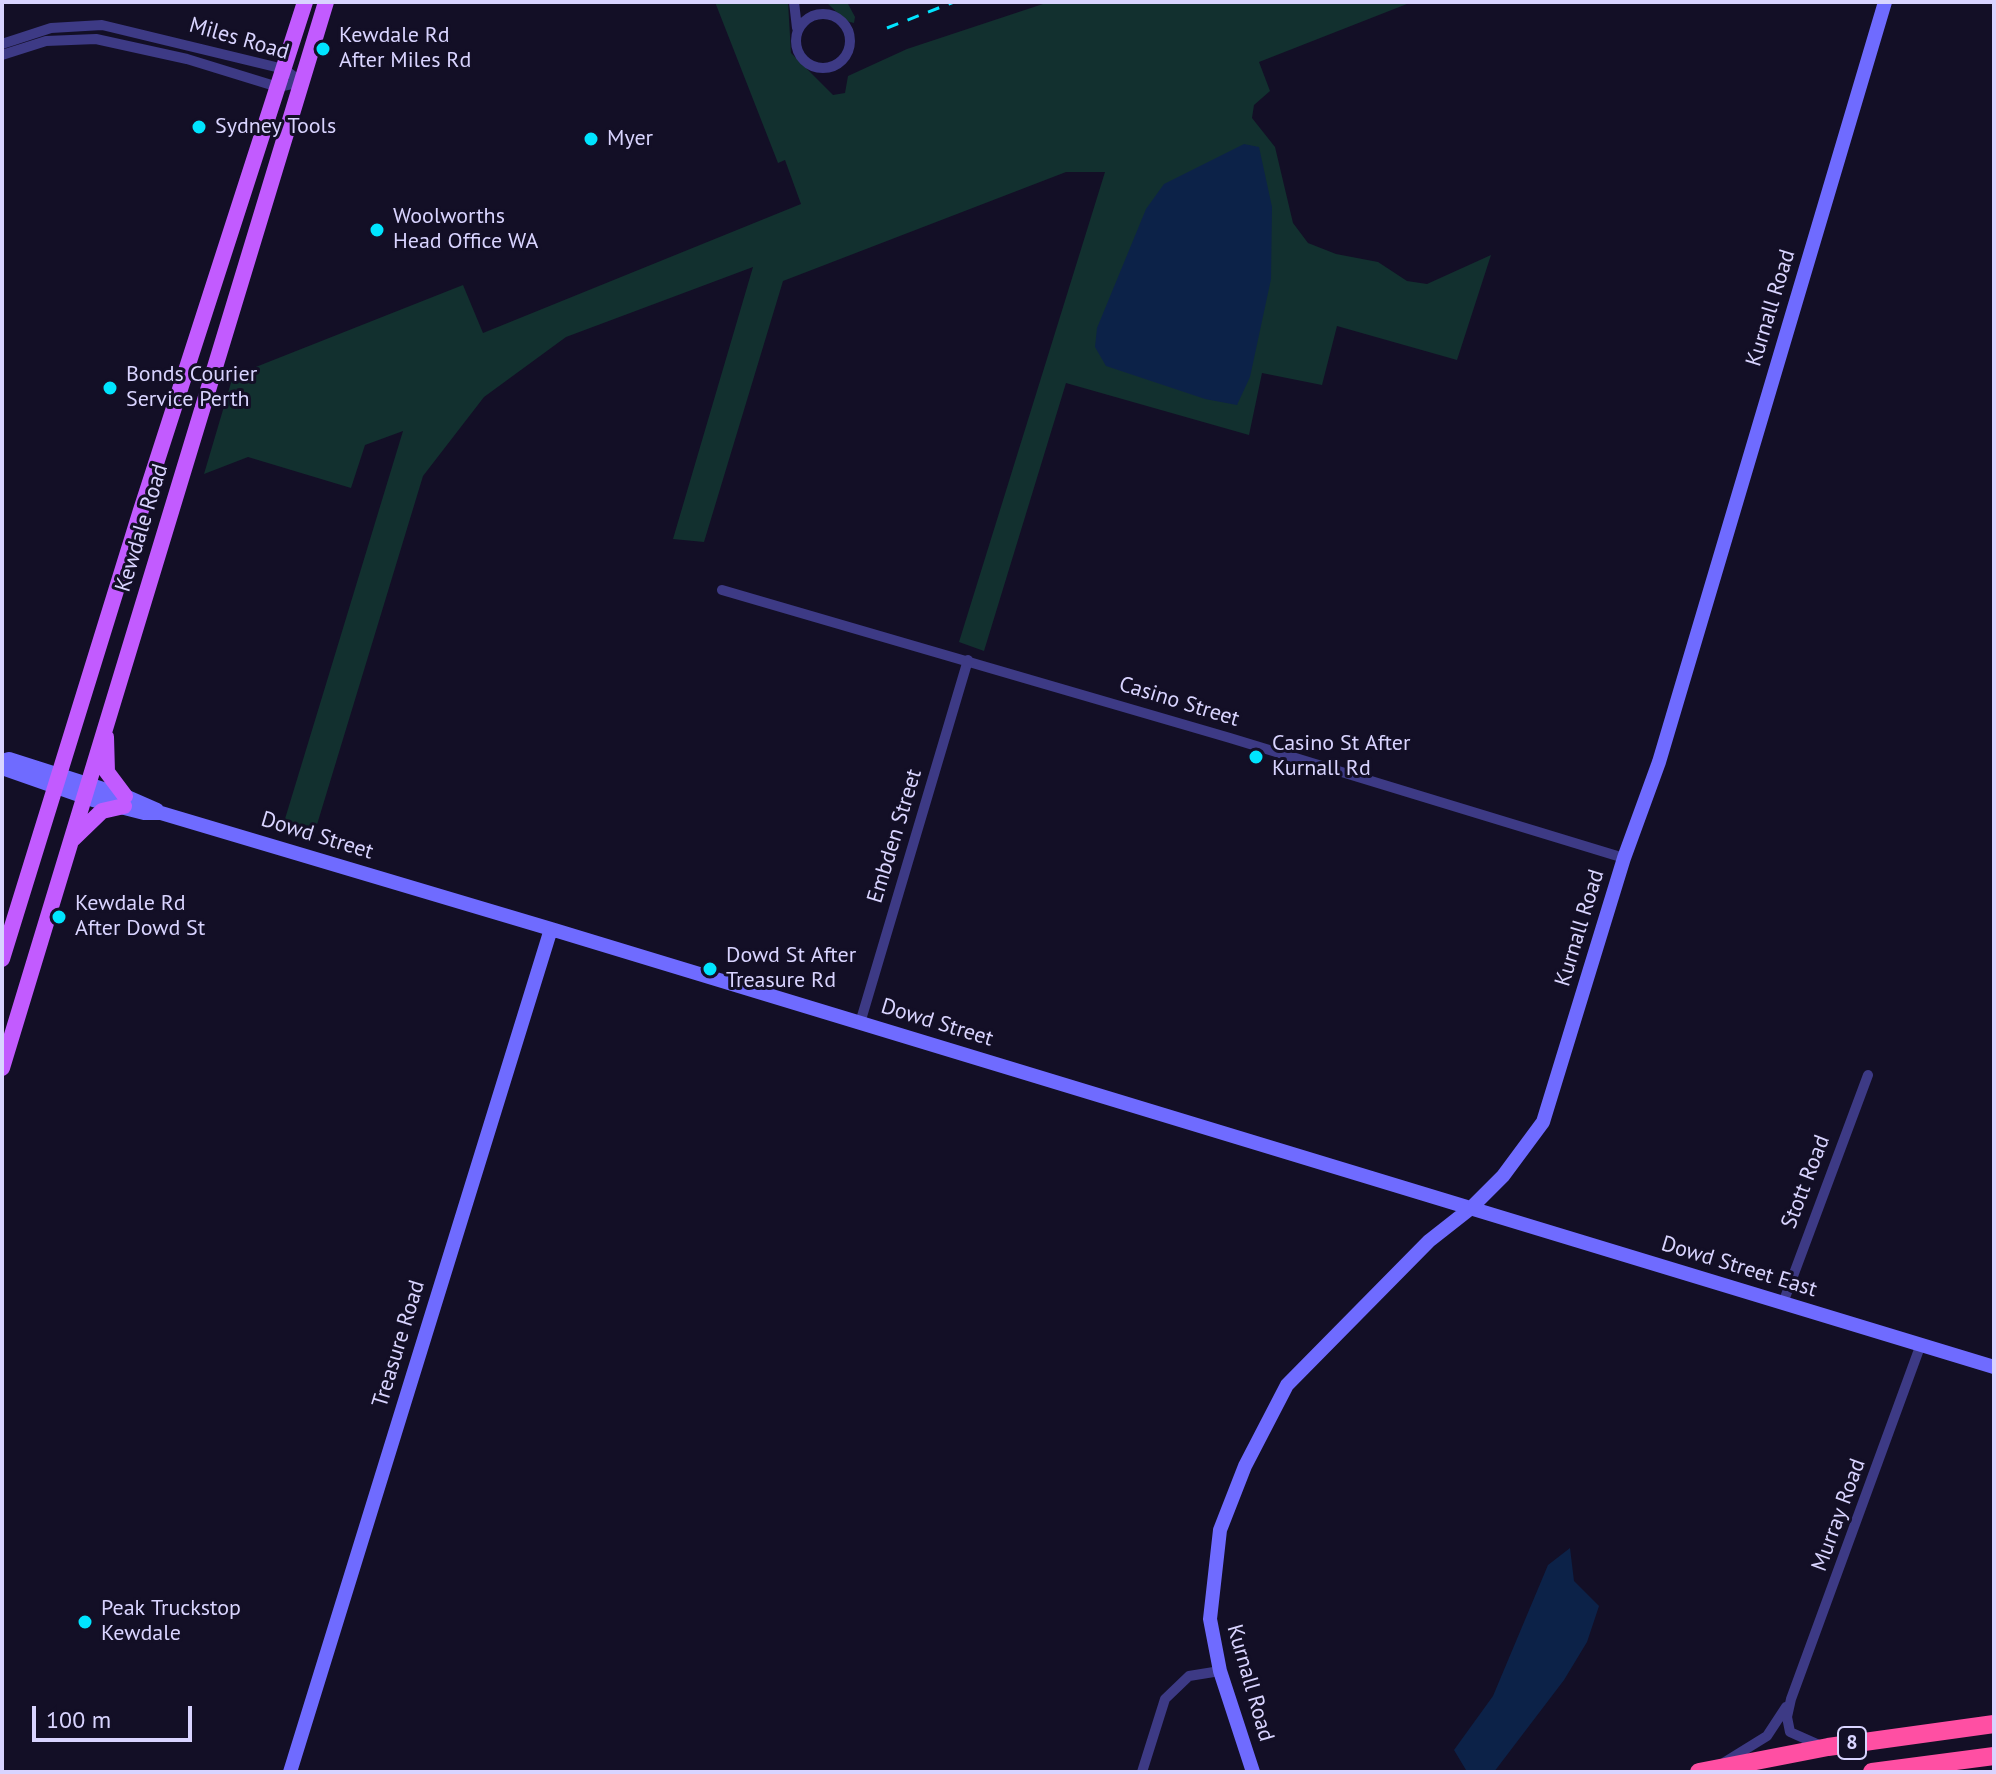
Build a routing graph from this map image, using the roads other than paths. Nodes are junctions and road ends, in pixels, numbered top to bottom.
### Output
1 (305, 2) edge
2 (326, 2) edge
3 (794, 2) edge
4 (815, 2) edge
5 (1885, 2) edge
6 (831, 15) junction
7 (797, 30) junction
8 (2, 44) edge
9 (2, 55) edge
10 (284, 69) junction
11 (301, 82) junction
12 (278, 87) junction
13 (208, 304) junction
14 (231, 310) junction
15 (722, 590) dead end
16 (968, 660) junction
17 (105, 723) junction
18 (2, 761) edge
19 (2, 768) edge
20 (57, 781) junction
21 (84, 790) junction
22 (124, 801) junction
23 (68, 846) junction
24 (1624, 858) junction
25 (551, 929) junction
26 (2, 959) edge
27 (860, 1023) junction
28 (4, 1057) edge
29 (1868, 1075) dead end
30 (1471, 1208) junction
31 (1783, 1303) junction
32 (1921, 1344) junction
33 (1994, 1367) edge
34 (1220, 1671) junction
35 (1791, 1699) junction
36 (1994, 1724) edge
37 (1828, 1747) junction
38 (1994, 1756) edge
39 (1705, 1771) edge
40 (290, 1772) edge
41 (1142, 1772) edge
42 (1253, 1772) edge
43 (1872, 1772) edge

1 - 10 main road, Kewdale Road
2 - 11 main road, Kewdale Road
3 - 7 street
4 - 6 street
5 - 24 street, Kurnall Road
6 - 7 street
6 - 7 street
8 - 10 street, Miles Road
9 - 12 street, Miles Road
10 - 11 street, Miles Road
10 - 12 main road, Kewdale Road
11 - 12 street, Miles Road
11 - 14 main road, Kewdale Road
12 - 13 main road, Kewdale Road
13 - 14 main road
13 - 20 main road, Kewdale Road
14 - 17 main road, Kewdale Road
15 - 16 street, Casino Street
16 - 24 street, Casino Street
16 - 27 street, Embden Street
17 - 21 main road, Kewdale Road
17 - 22 main road
18 - 20 street, Dowd Street
19 - 20 street, Dowd Street
20 - 21 street, Dowd Street
20 - 26 main road, Kewdale Road
21 - 22 street, Dowd Street
21 - 23 main road, Kewdale Road
22 - 23 main road
22 - 25 street, Dowd Street
23 - 28 main road, Kewdale Road
24 - 30 street, Kurnall Road
25 - 27 street, Dowd Street
25 - 40 street, Treasure Road
27 - 30 street, Dowd Street
29 - 31 street, Stott Road
30 - 31 street, Dowd Street East
30 - 34 street, Kurnall Road
31 - 32 street, Dowd Street East
32 - 33 street, Dowd Street East
32 - 35 street, Murray Road
34 - 41 street
34 - 42 street, Kurnall Road
35 - 37 street, Murray Road
35 - 39 street, Murray Road
36 - 37 highway, 8
37 - 39 highway, 8
38 - 43 highway, 8

